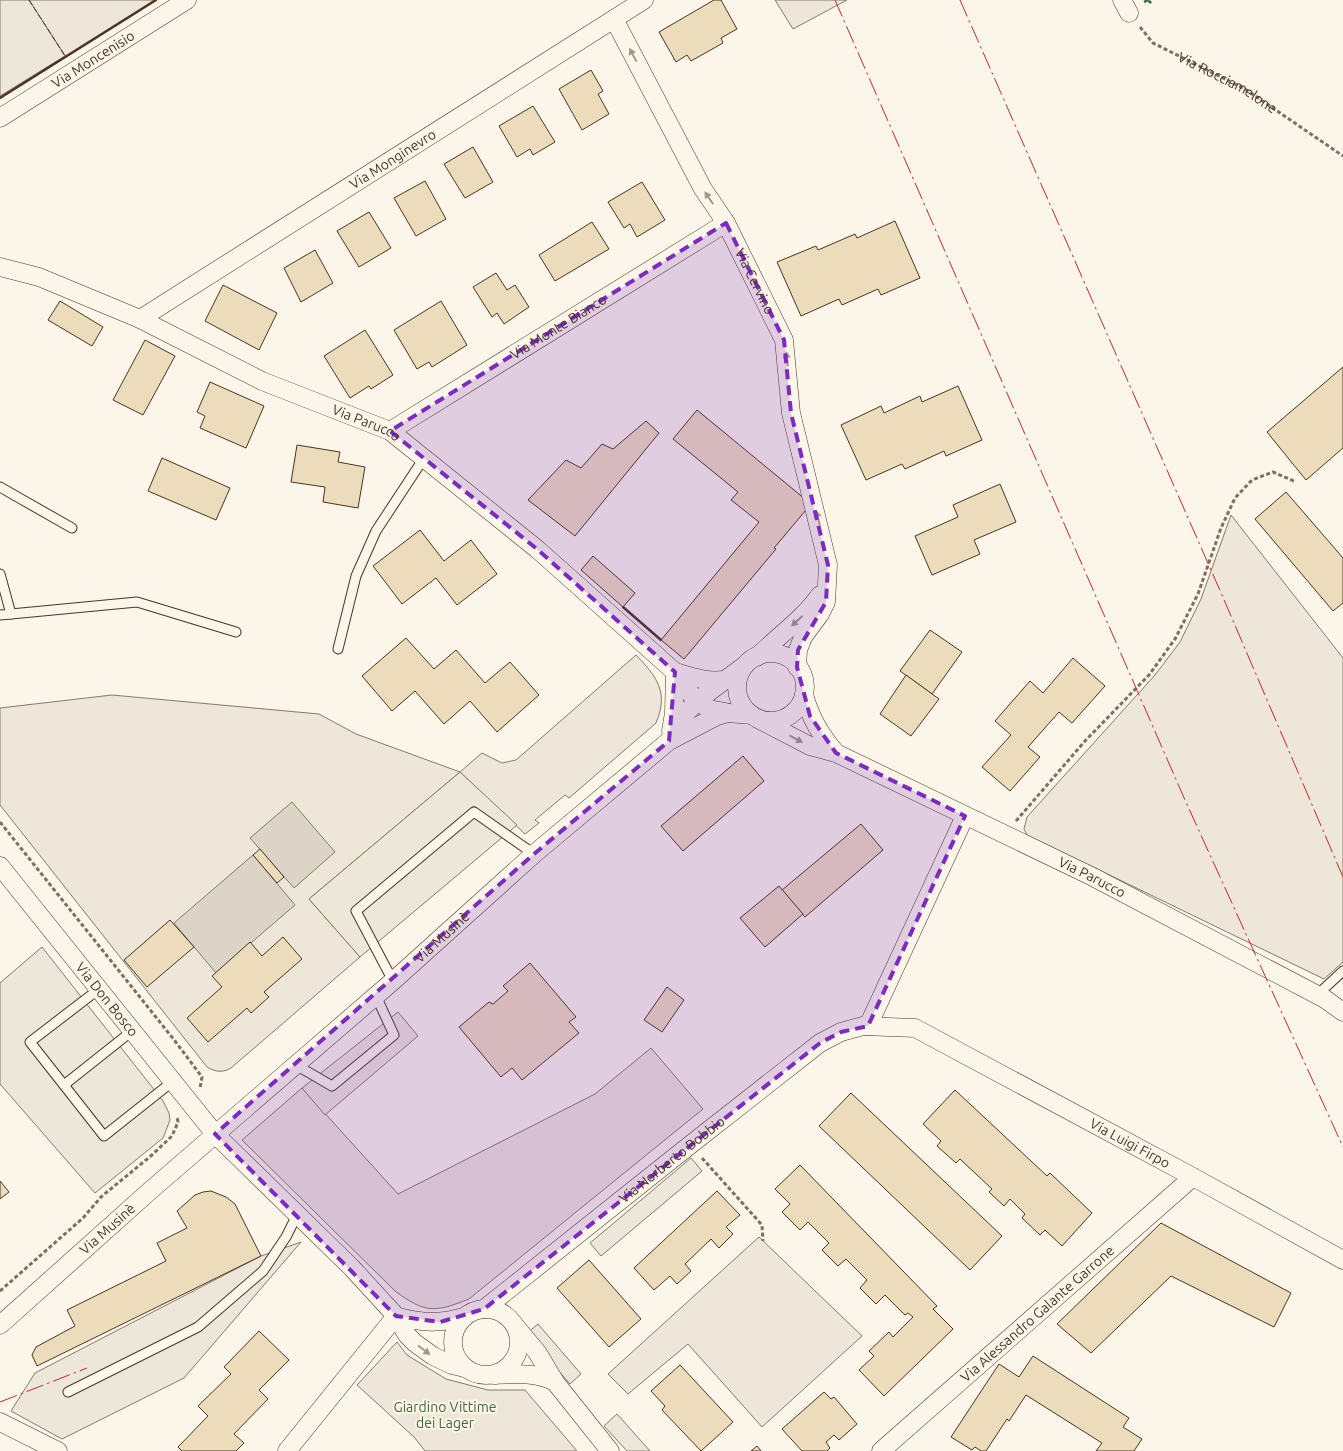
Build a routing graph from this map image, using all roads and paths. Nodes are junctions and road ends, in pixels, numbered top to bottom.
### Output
1 (187, 0) edge
2 (644, 0) edge
3 (1126, 7) edge
4 (614, 19) junction
5 (0, 118) edge
6 (1343, 156) edge
7 (726, 223) junction
8 (0, 267) edge
9 (140, 319) junction
10 (390, 431) junction
11 (424, 458) junction
12 (1296, 482) dead end
13 (0, 487) edge
14 (72, 528) dead end
15 (828, 566) junction
16 (0, 574) edge
17 (11, 614) junction
18 (0, 615) edge
19 (236, 632) dead end
20 (338, 648) dead end
21 (752, 660) junction
22 (797, 667) junction
23 (675, 672) junction
24 (724, 680) junction
25 (804, 695) junction
26 (698, 700) junction
27 (728, 713) junction
28 (755, 717) junction
29 (669, 741) junction
30 (836, 753) junction
31 (965, 816) junction
32 (1005, 835) junction
33 (534, 854) junction
34 (0, 866) edge
35 (1343, 971) edge
36 (393, 981) junction
37 (99, 989) junction
38 (1318, 995) junction
39 (376, 996) junction
40 (1343, 1012) edge
41 (868, 1026) junction
42 (915, 1028) joint
43 (132, 1031) junction
44 (296, 1065) junction
45 (172, 1082) junction
46 (64, 1085) junction
47 (215, 1134) junction
48 (690, 1145) junction
49 (1193, 1177) junction
50 (297, 1214) junction
51 (763, 1241) dead end
52 (1343, 1260) edge
53 (484, 1309) junction
54 (396, 1316) junction
55 (464, 1317) junction
56 (511, 1320) junction
57 (0, 1325) edge
58 (465, 1368) junction
59 (491, 1375) junction
60 (554, 1382) junction
61 (68, 1392) dead end
62 (0, 1422) edge
63 (58, 1451) edge
64 (287, 1451) edge
65 (610, 1451) edge
66 (881, 1451) edge

1 - 5 street, Via Moncenisio
2 - 4 street, Via Monginevro
3 - 6 path, Via Rocciamelone
7 -> 4 street, Via Cervino
4 - 9 street, Via Monginevro
7 - 10 street, Via Monte Bianco
15 -> 7 street, Via Cervino
8 - 9 street, Via Parucco
9 - 10 street, Via Parucco
10 - 11 street, Via Parucco
11 - 20 lane
11 - 23 street, Via Parucco
12 - 32 path
13 - 14 lane
15 -> 21 street, Via Cervino
15 - 22 street, Via Cervino
16 - 17 lane
17 - 18 lane
17 - 19 lane
21 - 22 street
21 - 24 street, Via Cervino
21 - 28 street
22 - 25 street
23 - 24 street
23 - 26 street
23 - 29 street
24 - 26 street, Via Cervino
25 - 28 street
25 - 30 street
26 - 27 street
26 - 29 street, Via Cervino
27 - 28 street
27 - 29 street
28 -> 30 street
29 - 33 street, Via Musinè
30 - 31 street, Via Parucco
31 - 32 street, Via Parucco
31 - 41 street
32 - 38 street, Via Parucco
33 - 36 street, Via Musinè
33 - 36 lane
34 - 37 street, Via Don Bosco
35 - 38 lane
36 - 39 street, Via Musinè
37 - 43 street, Via Don Bosco
37 - 46 lane
38 - 40 street, Via Parucco
39 - 44 street, Via Musinè
39 - 44 lane
41 - 42 street, Via Norberto Bobbio
41 - 48 street, Via Norberto Bobbio
42 - 49 street, Via Luigi Firpo
43 - 45 street, Via Don Bosco
43 - 46 lane
44 - 47 street, Via Musinè
45 - 46 lane
45 - 47 street, Via Don Bosco
47 - 50 street
47 - 57 street, Via Musinè
48 - 51 path
48 - 53 street, Via Norberto Bobbio
49 - 52 street, Via Luigi Firpo
49 - 66 street, Via Alessandro Galante Garrone
50 - 54 street
50 - 61 lane
53 - 55 street
53 - 56 street
54 - 55 street
54 -> 58 street
54 - 64 street
55 - 58 street
56 - 59 street
56 - 60 street
58 - 59 street
59 - 60 street
60 - 65 street
62 - 63 street

